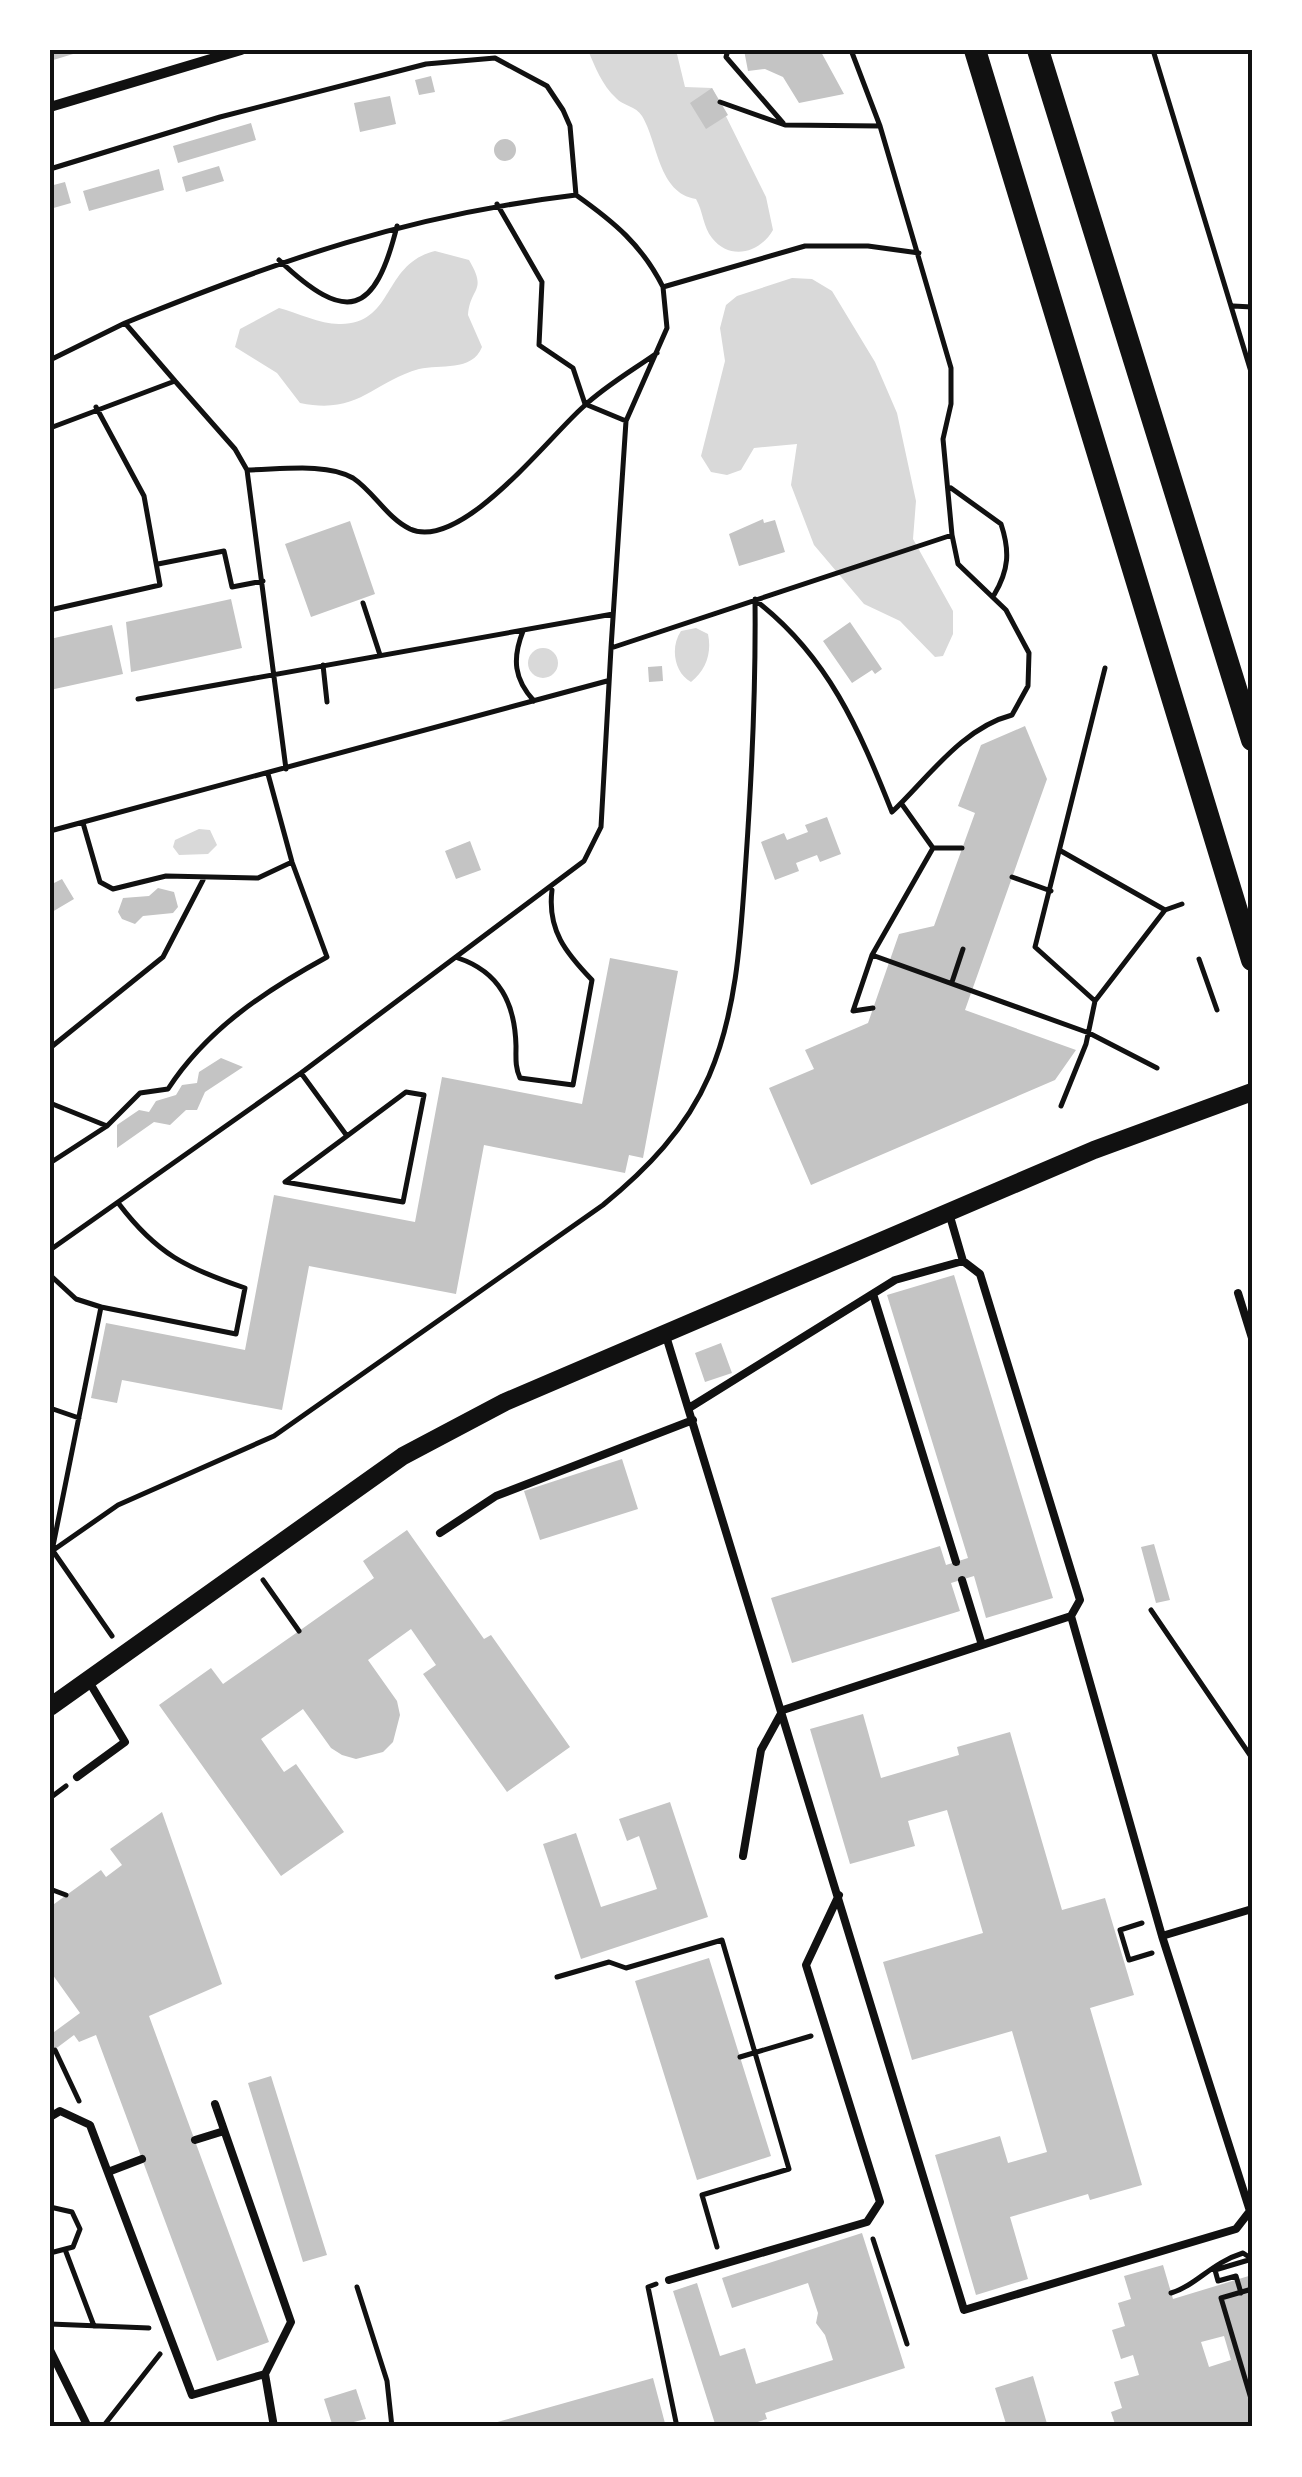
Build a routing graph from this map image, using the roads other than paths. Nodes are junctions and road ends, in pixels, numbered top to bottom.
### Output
1 (241, 50) edge
2 (975, 50) edge
3 (1038, 50) edge
4 (50, 107) edge
5 (1252, 740) edge
6 (1252, 960) edge
7 (1252, 1092) edge
8 (949, 1213) junction
9 (963, 1261) junction
10 (1238, 1293) dead end
11 (873, 1294) junction
12 (665, 1332) junction
13 (1252, 1338) edge
14 (689, 1408) junction
15 (692, 1420) junction
16 (440, 1533) dead end
17 (956, 1562) dead end
18 (962, 1580) dead end
19 (1071, 1616) junction
20 (982, 1645) junction
21 (88, 1680) junction
22 (50, 1707) edge
23 (784, 1710) junction
24 (76, 1778) dead end
25 (743, 1856) dead end
26 (839, 1895) junction
27 (1252, 1909) edge
28 (1162, 1936) junction
29 (215, 2104) dead end
30 (50, 2118) edge
31 (224, 2131) junction
32 (194, 2140) dead end
33 (142, 2160) dead end
34 (108, 2172) junction
35 (668, 2280) road end
36 (50, 2350) edge
37 (265, 2374) junction
38 (88, 2427) edge
39 (274, 2427) edge

1 - 4 street
2 - 6 main road
3 - 5 main road
7 - 8 street
8 - 9 lane
8 - 12 street
9 - 11 lane
9 - 19 lane
10 - 13 lane
11 - 14 lane
11 - 17 lane
12 - 14 lane
12 - 21 street
14 - 15 lane
15 - 16 lane
15 - 23 lane
18 - 20 lane
19 - 20 lane
19 - 28 lane
20 - 23 lane
21 - 22 street
21 - 24 lane
23 - 25 lane
23 - 26 lane
26 - 28 lane
26 - 35 lane
27 - 28 lane
29 - 31 lane
30 - 34 lane
31 - 32 lane
31 - 37 lane
33 - 34 lane
34 - 37 lane
36 - 38 lane
37 - 39 lane

